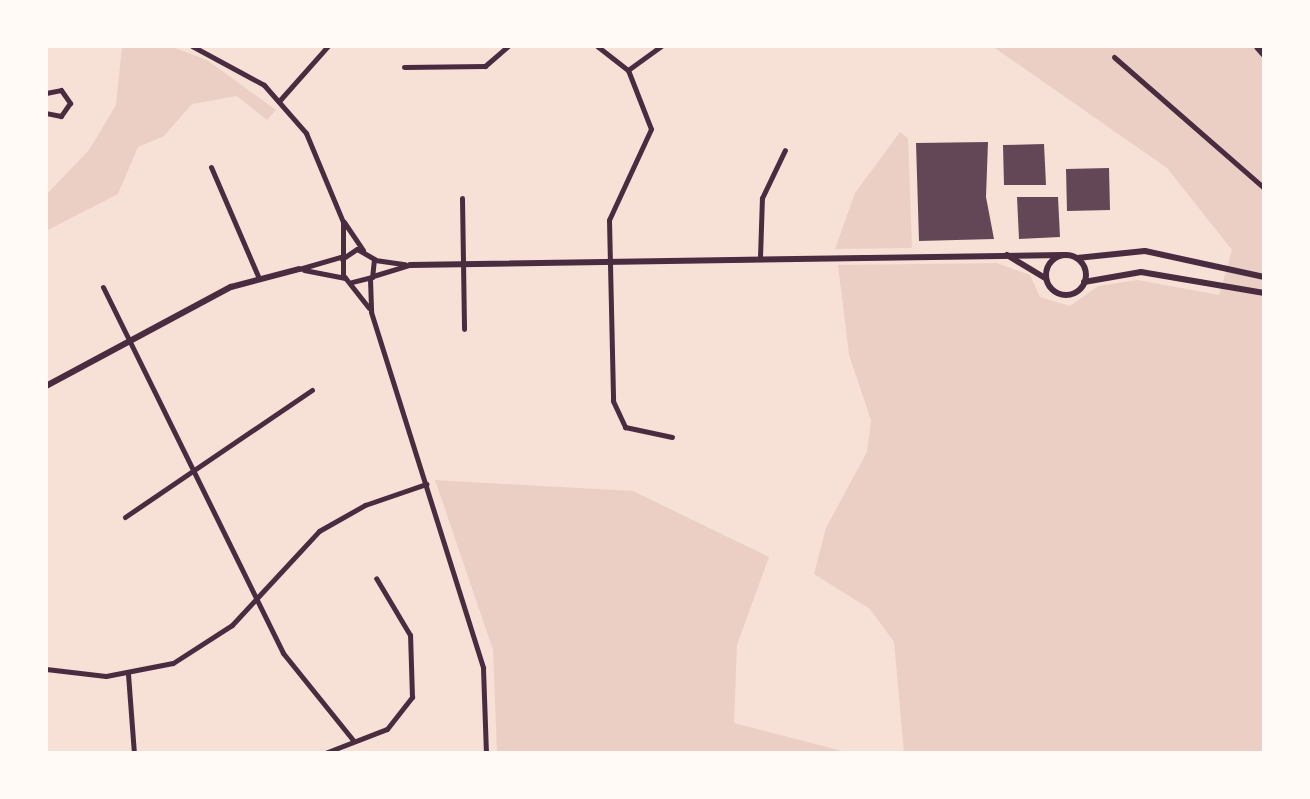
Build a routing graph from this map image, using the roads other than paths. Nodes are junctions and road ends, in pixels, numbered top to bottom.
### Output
1 (192, 46) edge
2 (328, 46) edge
3 (508, 46) edge
4 (597, 46) edge
5 (661, 46) edge
6 (1258, 46) edge
7 (1264, 53) edge
8 (1114, 57) dead end
9 (404, 67) dead end
10 (628, 70) junction
11 (46, 93) edge
12 (280, 100) junction
13 (46, 113) edge
14 (785, 150) dead end
15 (211, 167) dead end
16 (1264, 188) edge
17 (462, 198) dead end
18 (343, 222) junction
19 (363, 250) junction
20 (1004, 254) junction
21 (1063, 255) junction
22 (343, 257) junction
23 (760, 257) junction
24 (1077, 258) junction
25 (374, 259) junction
26 (608, 261) junction
27 (463, 263) junction
28 (410, 265) junction
29 (299, 269) junction
30 (258, 276) junction
31 (1264, 277) edge
32 (345, 278) junction
33 (371, 278) junction
34 (1046, 279) junction
35 (352, 282) junction
36 (1084, 282) junction
37 (103, 287) dead end
38 (1264, 293) edge
39 (371, 312) junction
40 (464, 329) dead end
41 (131, 345) junction
42 (46, 386) edge
43 (312, 390) dead end
44 (672, 437) dead end
45 (193, 474) junction
46 (426, 484) junction
47 (125, 517) dead end
48 (376, 578) dead end
49 (256, 601) junction
50 (46, 669) edge
51 (128, 674) junction
52 (356, 743) junction
53 (134, 753) edge
54 (325, 753) edge
55 (365, 753) edge
56 (486, 753) edge

1 - 12 street
2 - 12 street
3 - 9 street
4 - 10 street
5 - 10 street
6 - 7 highway
8 - 16 street
10 - 26 street
11 - 13 street
12 - 18 street
14 - 23 street
15 - 30 street
17 - 27 street
18 - 19 street
18 - 22 street
19 - 22 street
19 - 25 street
20 - 21 street
20 - 23 street
20 - 34 street
21 - 24 street
21 - 34 street
22 - 29 street
22 - 32 street
23 - 26 street
24 - 31 street
24 - 36 street
25 - 28 street
25 - 33 street
26 - 27 street
26 - 44 street
27 - 28 street
27 - 40 street
28 - 33 street
29 - 30 street
29 - 32 street
30 - 41 street
32 - 35 street
33 - 35 street
33 - 39 street
34 - 36 street
35 - 39 street
36 - 38 street
37 - 41 street
39 - 46 street
41 - 42 street
41 - 45 street
43 - 45 street
45 - 47 street
45 - 49 street
46 - 49 street
46 - 56 street
48 - 52 street
49 - 51 street
49 - 52 street
50 - 51 street
51 - 53 street
52 - 54 street
52 - 55 street

